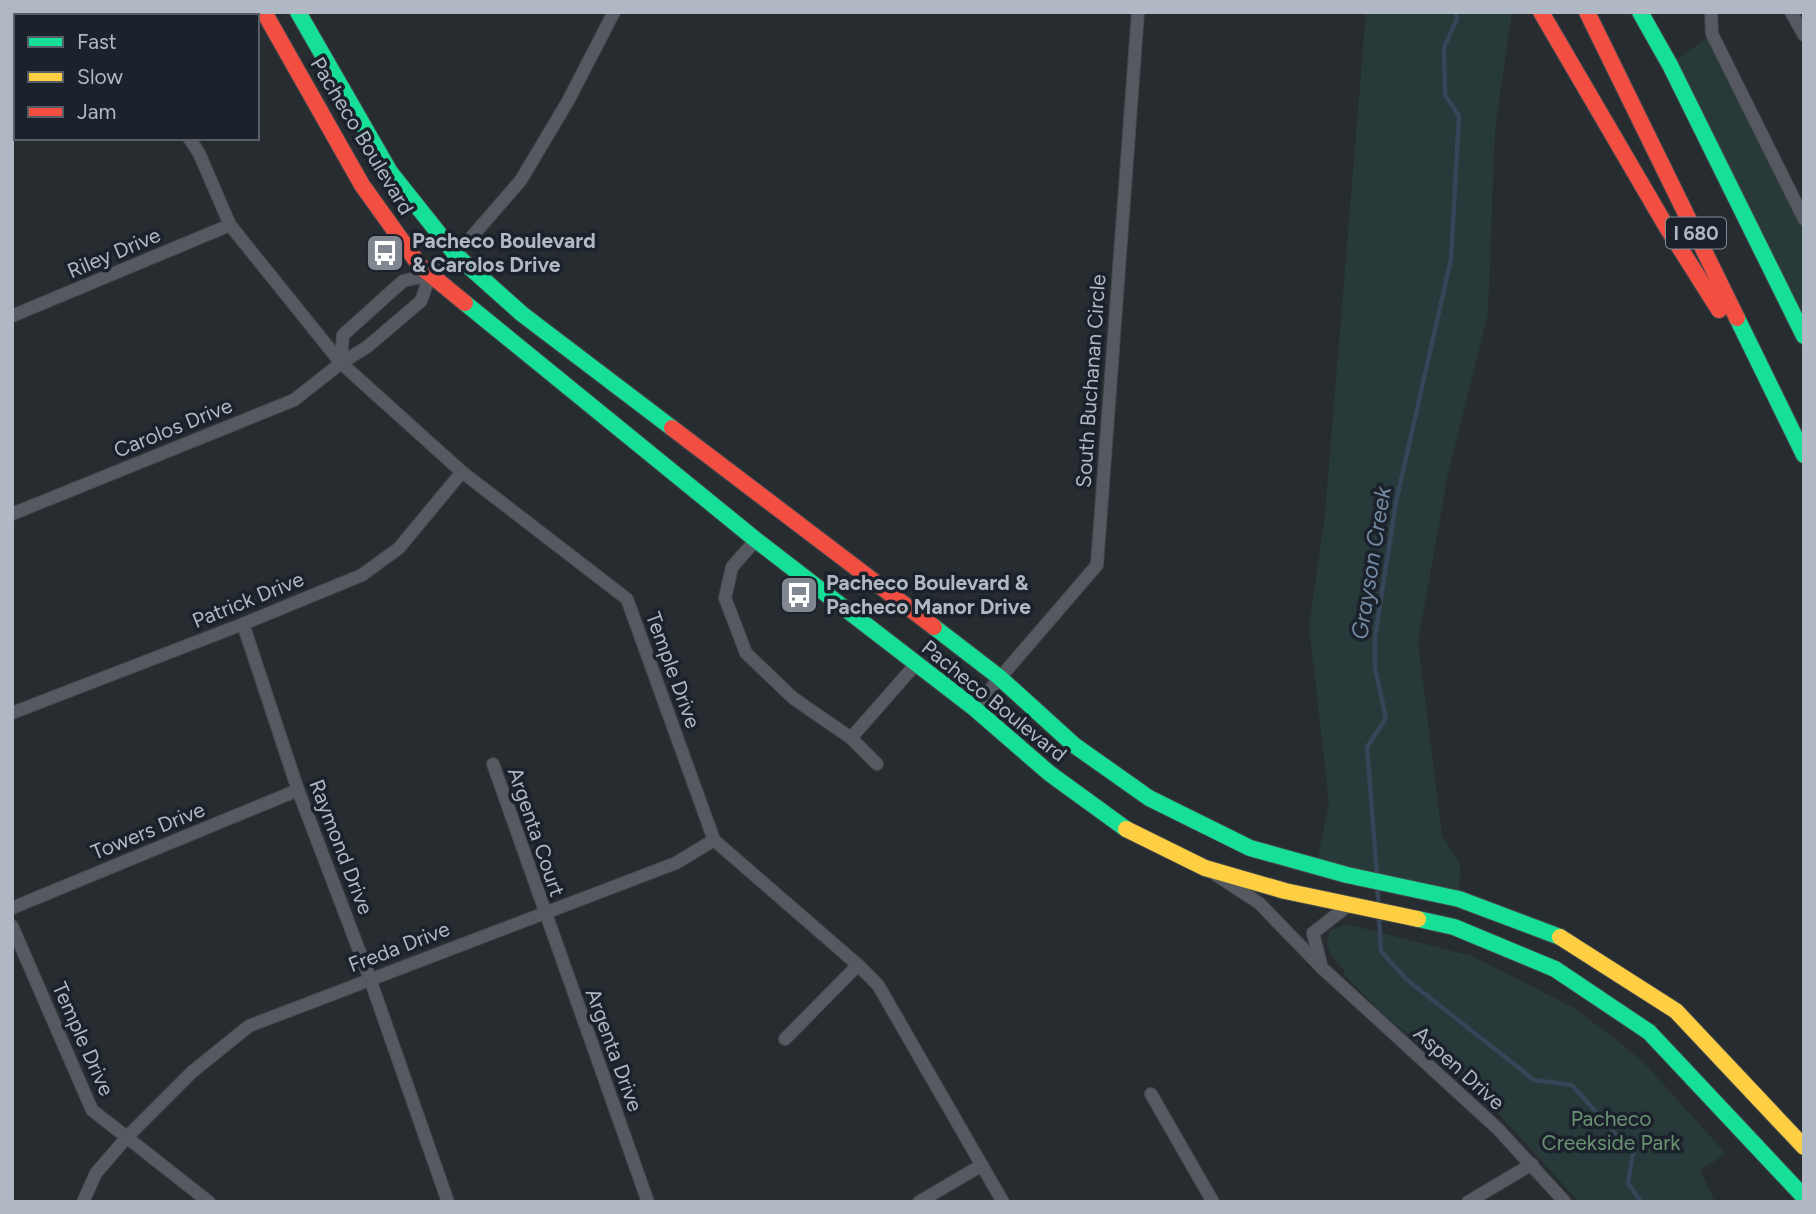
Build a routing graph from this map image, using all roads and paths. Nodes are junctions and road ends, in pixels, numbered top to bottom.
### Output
1 (264, 12) edge
2 (298, 12) edge
3 (614, 12) edge
4 (1138, 12) edge
5 (1541, 12) edge
6 (1587, 12) edge
7 (1640, 12) edge
8 (1711, 12) edge
9 (1791, 12) edge
10 (1804, 35) edge
11 (190, 140) edge
12 (1803, 217) edge
13 (230, 225) junction
14 (456, 255) junction
15 (430, 275) junction
16 (12, 316) edge
17 (1804, 336) edge
18 (341, 363) junction
19 (1774, 396) junction
20 (1804, 454) edge
21 (462, 472) junction
22 (12, 514) edge
23 (756, 540) junction
24 (243, 624) junction
25 (915, 665) junction
26 (999, 677) junction
27 (974, 708) junction
28 (12, 713) edge
29 (851, 738) junction
30 (493, 764) dead end
31 (877, 764) dead end
32 (298, 790) junction
33 (714, 839) junction
34 (1205, 868) junction
35 (1350, 904) junction
36 (12, 908) edge
37 (543, 912) junction
38 (12, 926) edge
39 (858, 965) junction
40 (1322, 968) junction
41 (370, 979) junction
42 (785, 1039) dead end
43 (1151, 1094) dead end
44 (128, 1136) junction
45 (1804, 1147) edge
46 (1532, 1164) junction
47 (982, 1165) junction
48 (1804, 1197) edge
49 (83, 1202) edge
50 (209, 1202) edge
51 (448, 1202) edge
52 (648, 1202) edge
53 (919, 1202) edge
54 (1003, 1202) edge
55 (1213, 1202) edge
56 (1468, 1202) edge
57 (1565, 1202) edge

1 - 15 main road, Pacheco Boulevard
2 - 14 main road, Pacheco Boulevard
3 - 14 street, Carolos Drive
4 - 26 street, South Buchanan Circle
5 - 19 main road
6 - 19 main road, I 680
7 - 17 main road, I 680
8 - 12 street
9 - 10 street
11 - 13 street, Temple Drive
13 - 16 street, Riley Drive
13 - 18 street, Temple Drive
14 - 15 street, Carolos Drive
14 - 26 main road, Pacheco Boulevard
15 - 18 street, Carolos Drive
15 - 18 street, Carolos Drive
15 - 23 main road, Pacheco Boulevard
18 - 21 street, Temple Drive
18 - 22 street, Carolos Drive
19 - 20 main road, I 680
21 - 24 street, Patrick Drive
21 - 33 street, Temple Drive
23 - 25 main road, Pacheco Boulevard
23 - 29 street
24 - 28 street, Patrick Drive
24 - 32 street, Raymond Drive
25 - 27 main road, Pacheco Boulevard
25 - 29 street
26 - 27 street, South Buchanan Circle
26 - 45 main road, Pacheco Boulevard
27 - 34 main road, Pacheco Boulevard
29 - 31 street
30 - 37 street, Argenta Court
32 - 36 street, Towers Drive
32 - 41 street, Raymond Drive
33 - 37 street, Freda Drive
33 - 39 street, Temple Drive
34 - 35 main road, Pacheco Boulevard
34 - 40 street, Aspen Drive
35 - 40 street
35 - 48 main road, Pacheco Boulevard
37 - 41 street, Freda Drive
37 - 52 street, Argenta Drive
38 - 44 street, Temple Drive
39 - 42 street
39 - 47 street, Temple Drive
40 - 46 street, Aspen Drive
41 - 44 street, Freda Drive
41 - 51 street, Raymond Drive
43 - 55 street
44 - 49 street, Freda Drive
44 - 50 street, Temple Drive
46 - 56 street
46 - 57 street, Aspen Drive
47 - 53 street
47 - 54 street, Temple Drive

